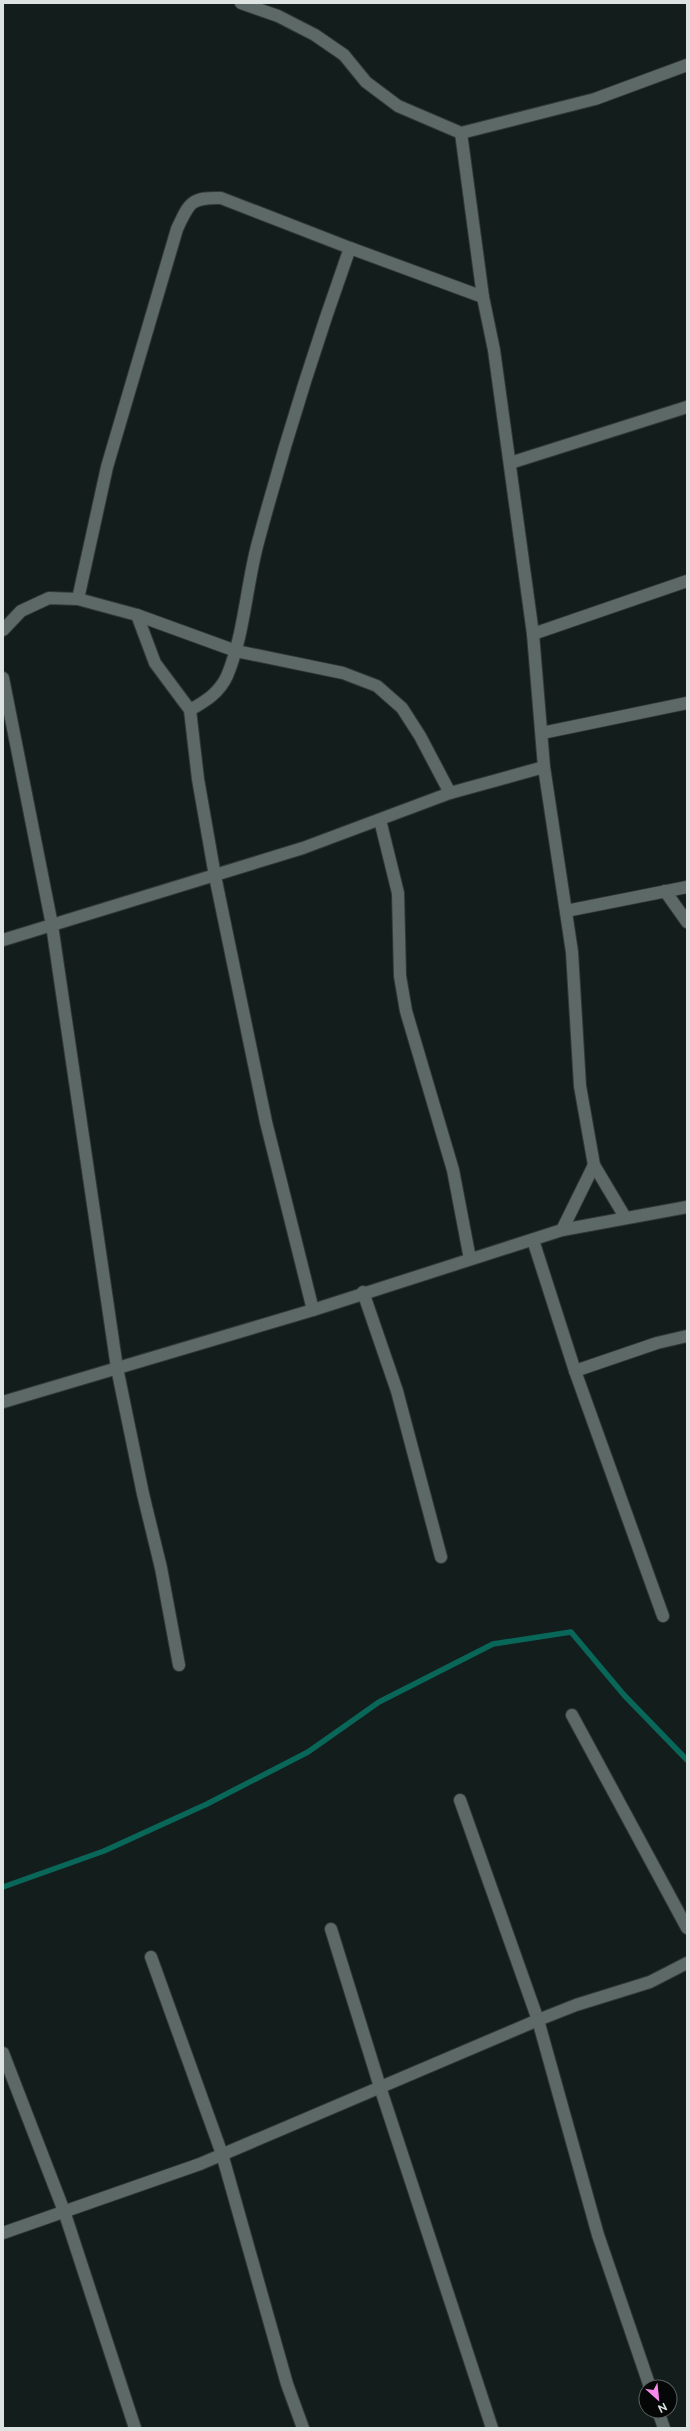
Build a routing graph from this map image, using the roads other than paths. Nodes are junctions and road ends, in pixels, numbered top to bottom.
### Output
1 (241, 3) edge
2 (687, 65) edge
3 (461, 133) junction
4 (350, 248) junction
5 (484, 297) junction
6 (687, 407) edge
7 (510, 463) junction
8 (687, 581) edge
9 (78, 599) junction
10 (137, 615) junction
11 (3, 630) edge
12 (534, 634) junction
13 (236, 651) junction
14 (3, 678) edge
15 (687, 703) edge
16 (190, 710) junction
17 (542, 733) junction
18 (544, 767) junction
19 (450, 793) junction
20 (380, 820) junction
21 (215, 876) junction
22 (687, 887) edge
23 (665, 891) junction
24 (566, 911) junction
25 (687, 922) edge
26 (52, 925) junction
27 (3, 940) edge
28 (594, 1165) junction
29 (687, 1207) edge
30 (625, 1217) junction
31 (562, 1230) junction
32 (533, 1240) junction
33 (470, 1259) junction
34 (363, 1292) junction
35 (313, 1310) junction
36 (687, 1336) edge
37 (117, 1368) junction
38 (575, 1370) junction
39 (3, 1402) edge
40 (441, 1557) dead end
41 (663, 1616) dead end
42 (179, 1665) dead end
43 (572, 1716) dead end
44 (460, 1800) dead end
45 (687, 1928) edge
46 (331, 1929) dead end
47 (151, 1957) dead end
48 (687, 1964) edge
49 (538, 2020) junction
50 (3, 2053) edge
51 (380, 2087) junction
52 (222, 2154) junction
53 (64, 2211) junction
54 (3, 2232) edge
55 (647, 2379) edge
56 (135, 2428) edge
57 (303, 2428) edge
58 (492, 2428) edge

1 - 3 street
2 - 3 street
3 - 5 street
4 - 5 street
4 - 9 street
4 - 13 street
5 - 7 street
6 - 7 street
7 - 12 street
8 - 12 street
9 - 10 street
9 - 11 street
10 - 13 street
10 - 16 street
12 - 17 street
13 - 16 street
13 - 19 street
14 - 26 street
15 - 17 street
16 - 21 street
17 - 18 street
18 - 19 street
18 - 24 street
19 - 20 street
20 - 21 street
20 - 33 street
21 - 26 street
21 - 35 street
22 - 23 street
23 - 24 street
23 - 25 street
24 - 28 street
26 - 27 street
26 - 37 street
28 - 30 street
28 - 31 street
29 - 30 street
30 - 31 street
31 - 32 street
32 - 33 street
32 - 38 street
33 - 34 street
34 - 35 street
34 - 40 street
35 - 37 street
36 - 38 street
37 - 39 street
37 - 42 street
38 - 41 street
43 - 45 street
44 - 49 street
46 - 51 street
47 - 52 street
48 - 49 street
49 - 51 street
49 - 55 street
50 - 53 street
51 - 52 street
51 - 58 street
52 - 53 street
52 - 57 street
53 - 54 street
53 - 56 street

